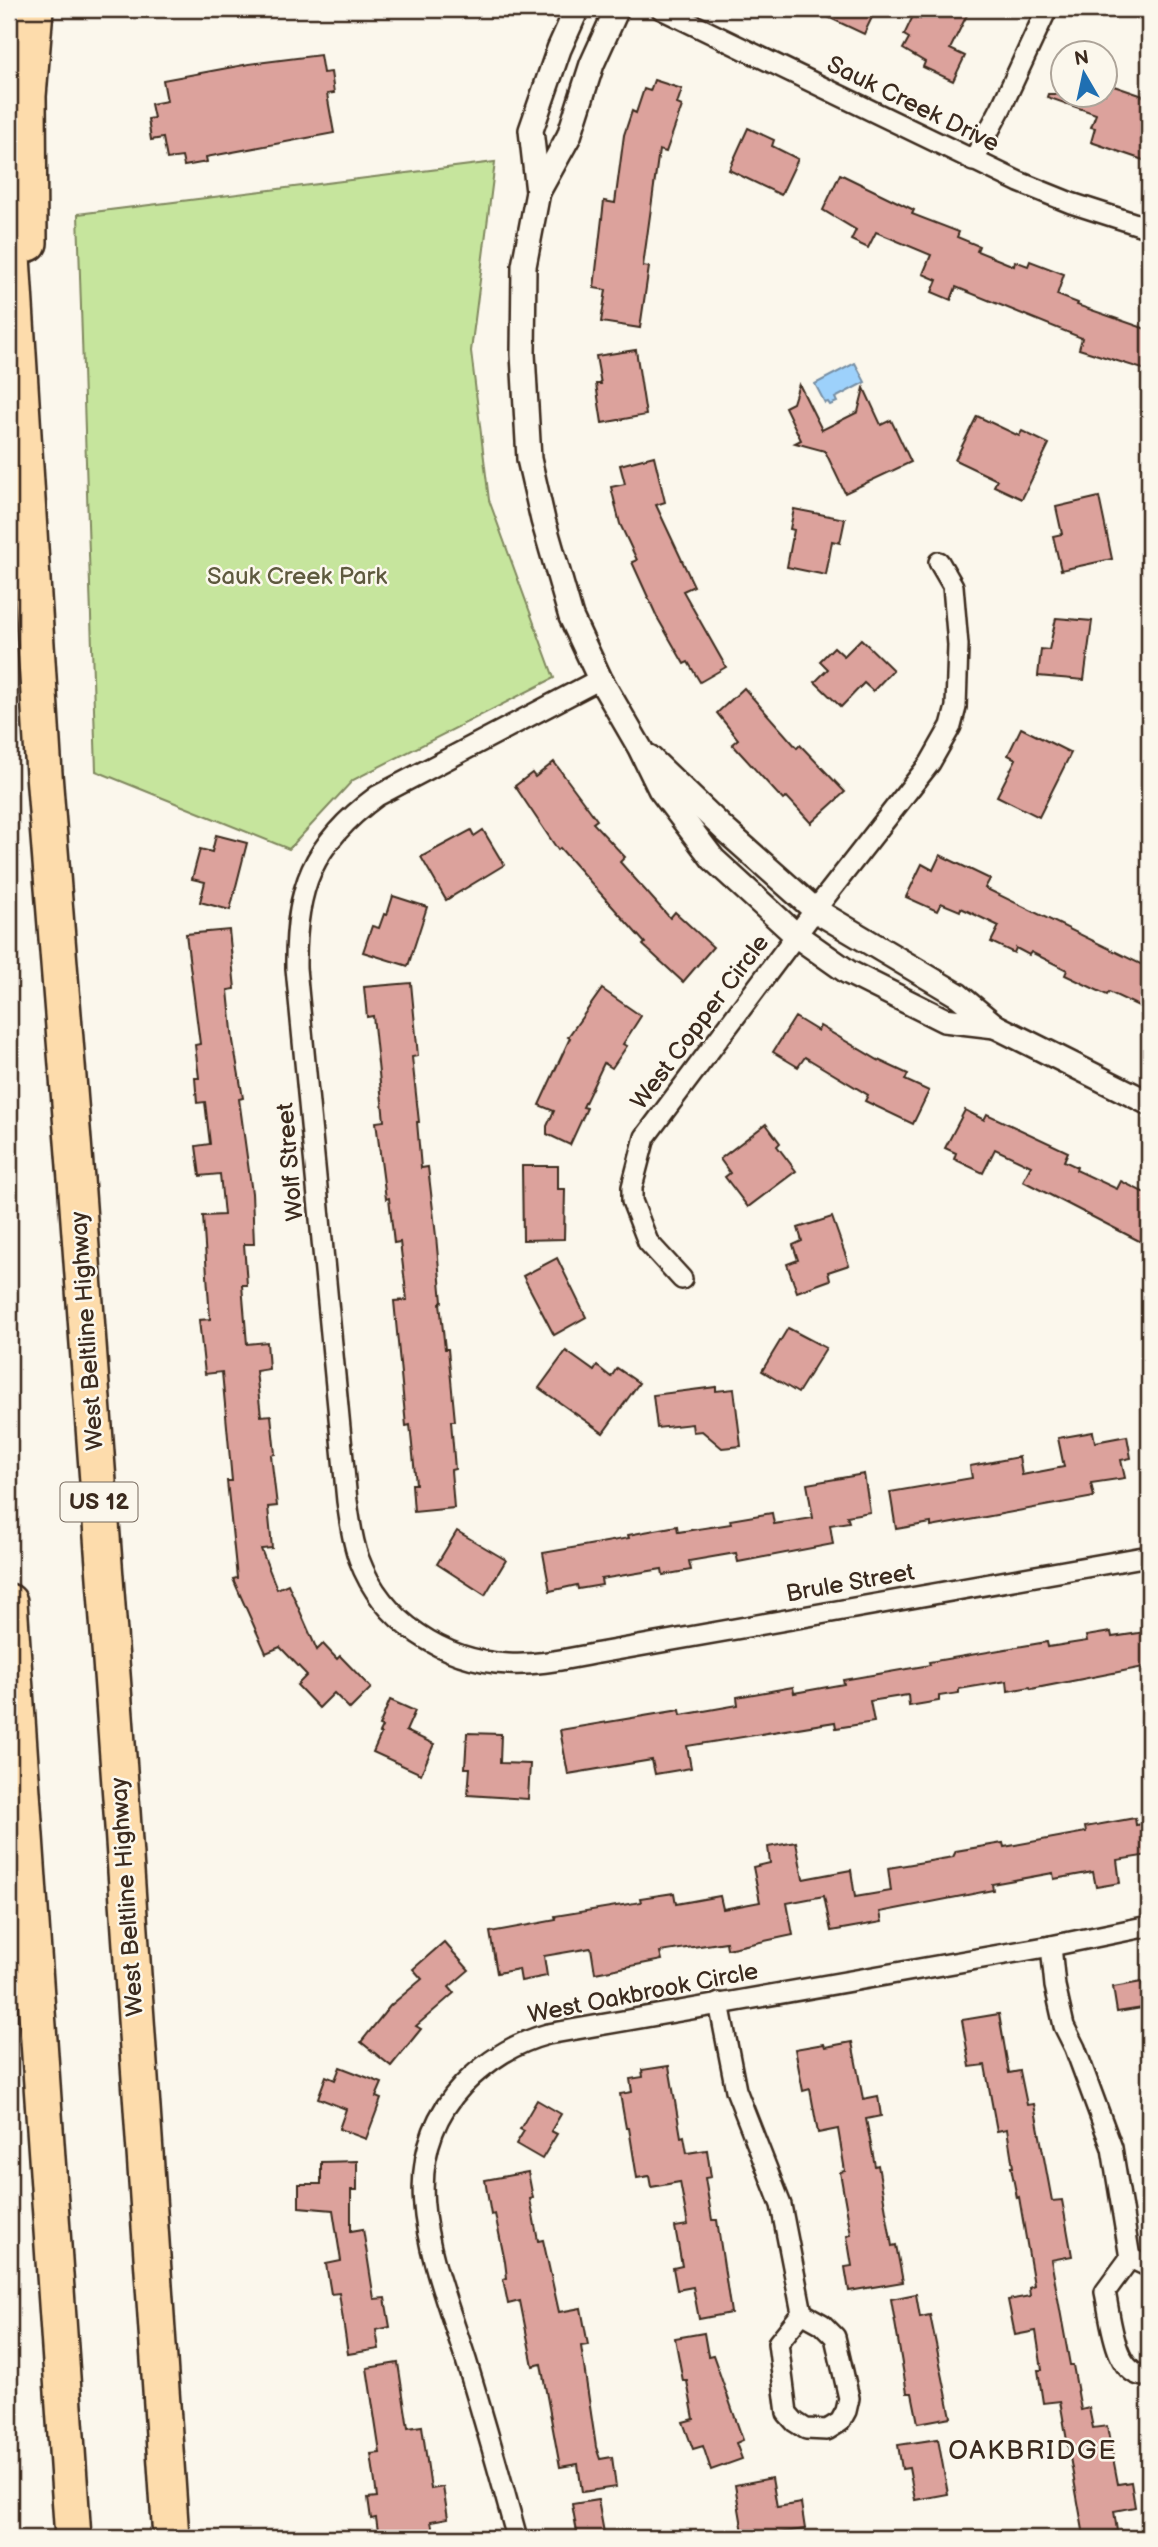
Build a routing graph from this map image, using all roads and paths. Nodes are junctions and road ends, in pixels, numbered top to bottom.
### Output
1 (35, 9) edge
2 (577, 9) edge
3 (617, 9) edge
4 (661, 9) edge
5 (1047, 9) edge
6 (973, 161) junction
7 (538, 192) junction
8 (9, 208) edge
9 (1149, 228) edge
10 (25, 467) junction
11 (939, 562) dead end
12 (600, 679) junction
13 (640, 748) junction
14 (815, 910) junction
15 (797, 936) junction
16 (995, 1026) junction
17 (1149, 1103) edge
18 (682, 1279) dead end
19 (1149, 1556) edge
20 (9, 1602) edge
21 (559, 1659) joint
22 (1149, 1926) edge
23 (1051, 1946) junction
24 (719, 2003) junction
25 (1130, 2258) junction
26 (1149, 2267) edge
27 (802, 2313) junction
28 (1149, 2376) edge
29 (73, 2538) edge
30 (171, 2538) edge
31 (517, 2538) edge

1 - 10 highway
2 - 7 street
3 - 7 street
4 - 6 street, Sauk Creek Drive
5 - 6 street
6 - 9 street, Sauk Creek Drive
7 - 12 street
8 - 10 highway, West Beltline Highway / US 12
10 - 30 highway, West Beltline Highway / US 12
11 - 14 street, West Copper Circle
12 - 13 street
12 - 21 street, Wolf Street
13 - 14 street
13 - 15 street
14 - 15 street, West Copper Circle
14 - 16 street
15 - 16 street
15 - 18 street, West Copper Circle
16 - 17 street
19 - 21 street, Brule Street
20 - 29 highway
22 - 23 street, West Oakbrook Circle
23 - 24 street, West Oakbrook Circle
23 - 25 street
24 - 27 street
24 - 31 street, West Oakbrook Circle
25 - 26 street
25 - 28 street
27 - 27 street

